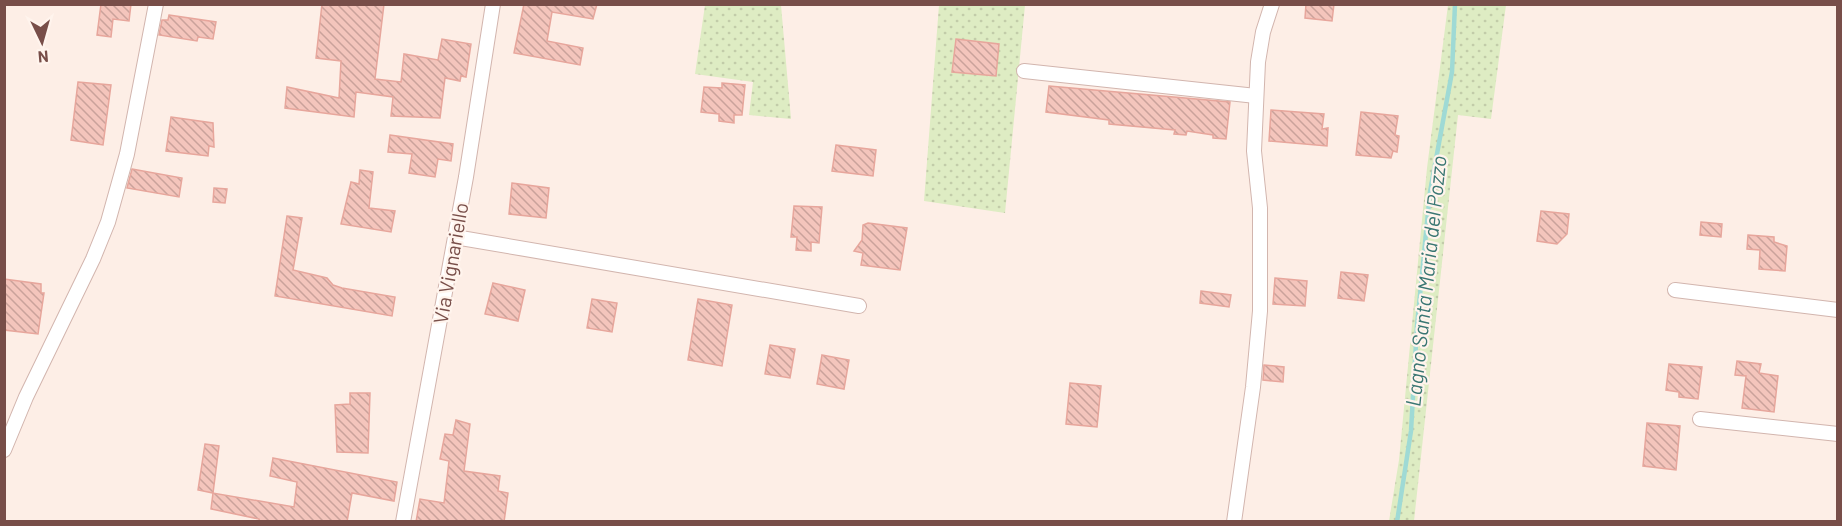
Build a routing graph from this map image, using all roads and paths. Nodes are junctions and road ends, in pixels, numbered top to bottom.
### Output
1 (156, 4) edge
2 (493, 4) edge
3 (1272, 4) edge
4 (1024, 71) dead end
5 (1256, 96) junction
6 (455, 237) junction
7 (1675, 290) dead end
8 (859, 306) dead end
9 (1838, 310) edge
10 (1700, 419) dead end
11 (1838, 434) edge
12 (4, 450) edge
13 (403, 522) edge
14 (1234, 522) edge

1 - 12 street
2 - 6 street, Via Vignariello
3 - 5 street
4 - 5 street
5 - 14 street
6 - 8 street
6 - 13 street, Via Vignariello
7 - 9 street
10 - 11 street

